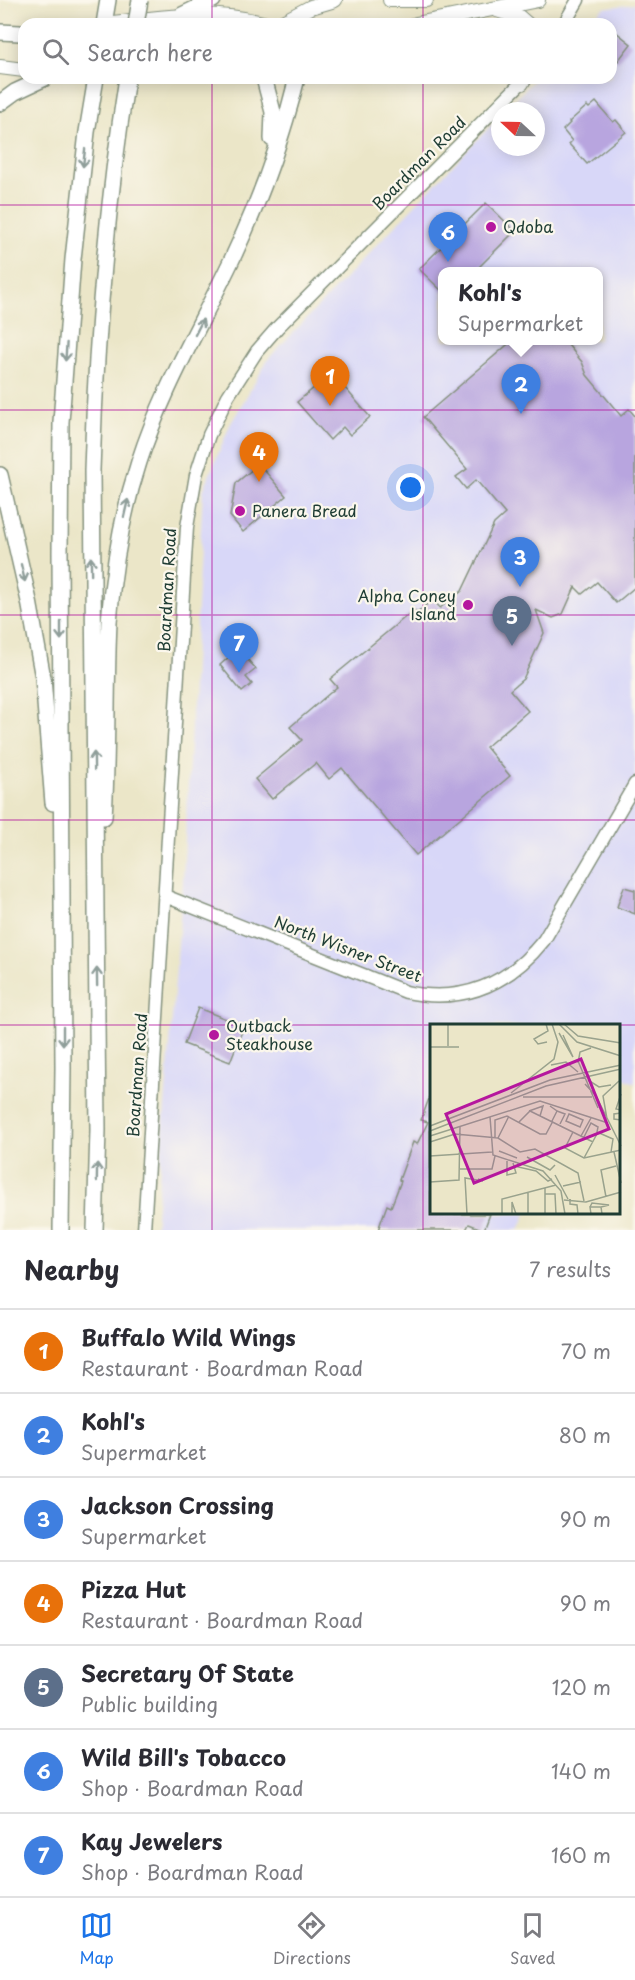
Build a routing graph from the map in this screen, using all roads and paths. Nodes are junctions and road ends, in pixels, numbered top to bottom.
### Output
1 (108, 0) edge
2 (140, 0) edge
3 (213, 0) edge
4 (335, 0) edge
5 (390, 0) edge
6 (426, 0) edge
7 (538, 0) edge
8 (578, 0) edge
9 (489, 9) junction
10 (182, 15) junction
11 (105, 18) edge
12 (137, 18) edge
13 (156, 18) edge
14 (239, 18) edge
15 (290, 18) edge
16 (445, 18) edge
17 (518, 18) edge
18 (568, 18) edge
19 (0, 32) edge
20 (18, 33) edge
21 (18, 34) edge
22 (0, 39) edge
23 (0, 66) edge
24 (18, 69) edge
25 (32, 84) edge
26 (95, 84) edge
27 (126, 84) edge
28 (266, 84) edge
29 (295, 84) edge
30 (520, 84) edge
31 (0, 103) edge
32 (253, 211) junction
33 (0, 475) edge
34 (635, 784) edge
35 (165, 896) junction
36 (96, 921) junction
37 (63, 976) junction
38 (61, 1230) edge
39 (95, 1230) edge
40 (144, 1230) edge

1 - 11 highway
2 - 12 highway, bridge
3 - 10 highway
4 - 15 main road
5 - 6 main road
7 - 9 main road
8 - 18 main road
9 - 16 main road
9 - 17 main road
10 - 13 main road
10 - 14 main road
19 - 20 highway
21 - 22 main road
23 - 24 main road
25 - 31 highway
26 -> 37 highway
36 -> 27 highway
28 - 32 highway
29 - 32 highway
30 - 35 main road, Boardman Road
36 -> 32 highway
33 -> 37 highway
34 - 35 main road, North Wisner Street
35 - 40 main road, Boardman Road
39 -> 36 highway
37 -> 38 highway

